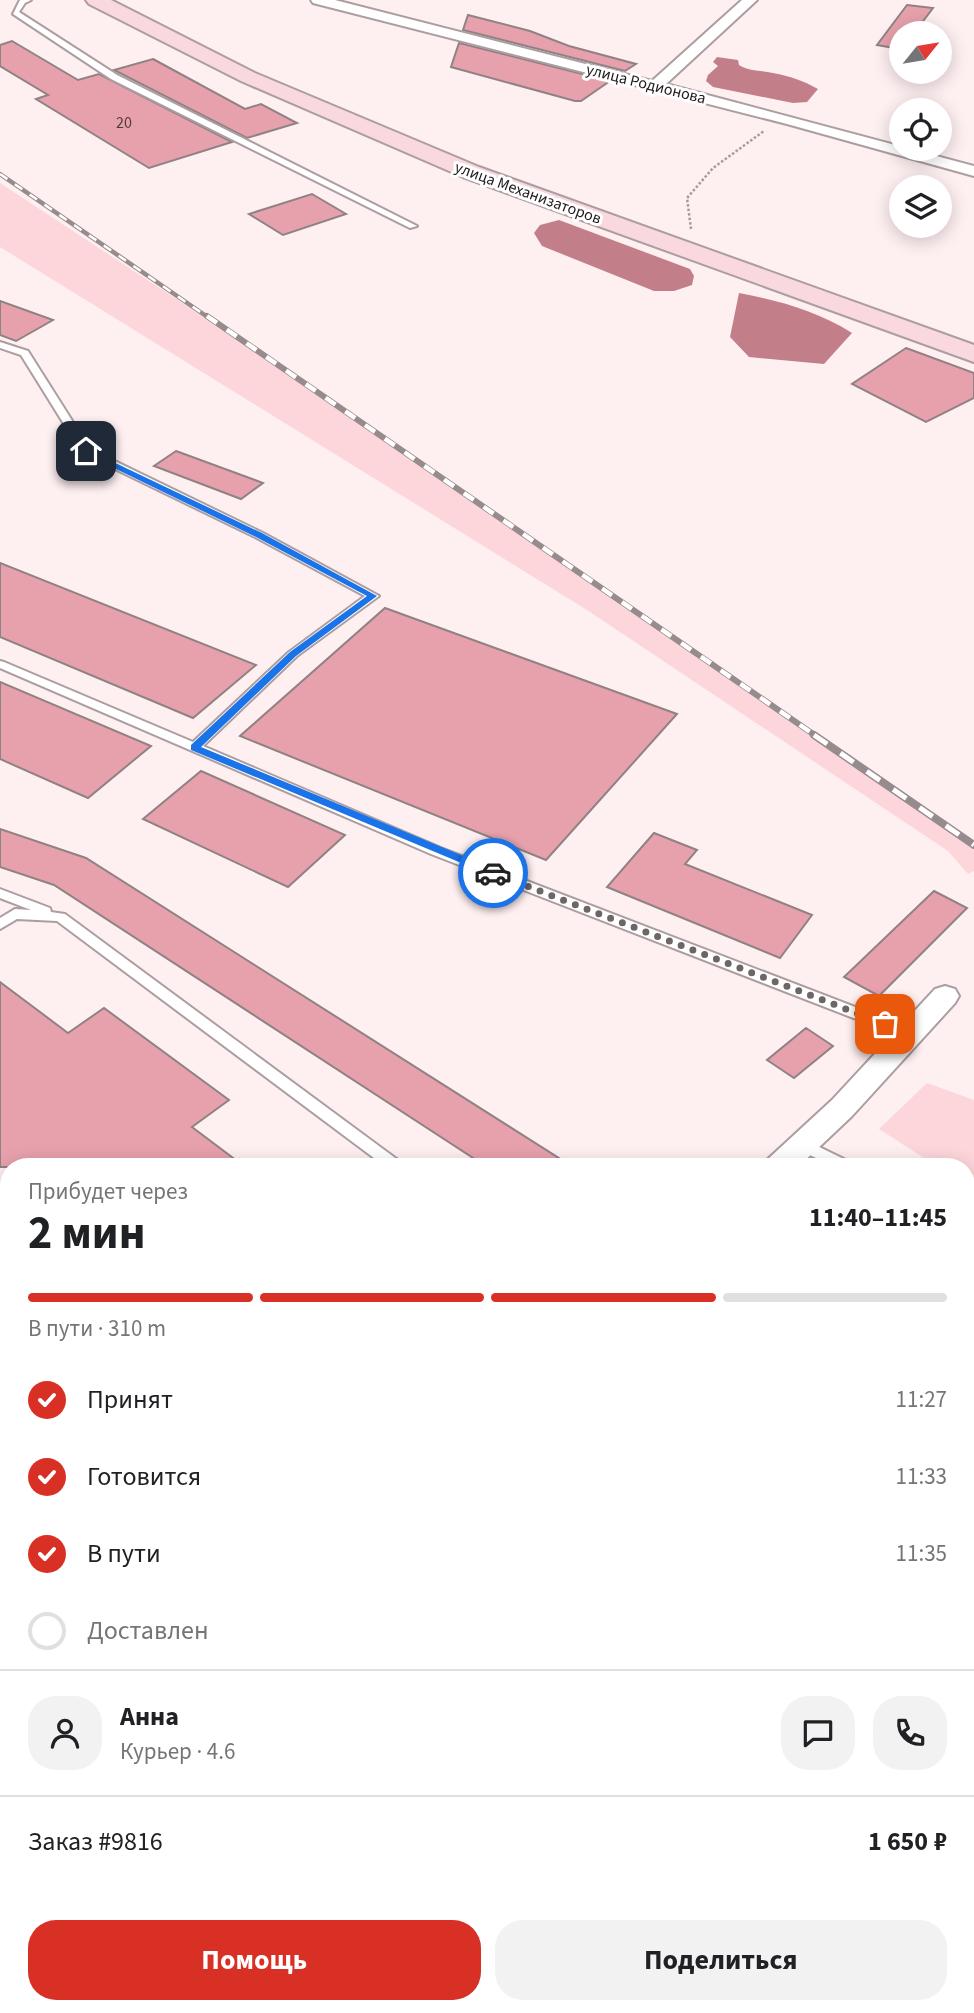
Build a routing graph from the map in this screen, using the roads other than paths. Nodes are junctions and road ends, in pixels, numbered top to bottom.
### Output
1 (28, 0) edge
2 (96, 0) edge
3 (318, 0) edge
4 (750, 0) edge
5 (655, 86) junction
6 (974, 171) edge
7 (413, 226) dead end
8 (0, 345) edge
9 (974, 354) edge
10 (0, 664) edge
11 (194, 748) junction
12 (0, 893) edge
13 (60, 917) junction
14 (0, 924) edge
15 (945, 996) dead end
16 (910, 1034) junction
17 (803, 1145) junction
18 (385, 1158) edge
19 (789, 1158) edge
20 (829, 1158) edge

1 - 7 lane
2 - 9 street, улица Механизаторов
3 - 5 street, улица Родионова
4 - 5 street
5 - 6 street, улица Родионова
8 - 11 lane
10 - 11 lane
11 - 16 lane
12 - 13 lane
13 - 14 lane
13 - 18 lane
15 - 16 street
16 - 17 street
17 - 19 street
17 - 20 lane

